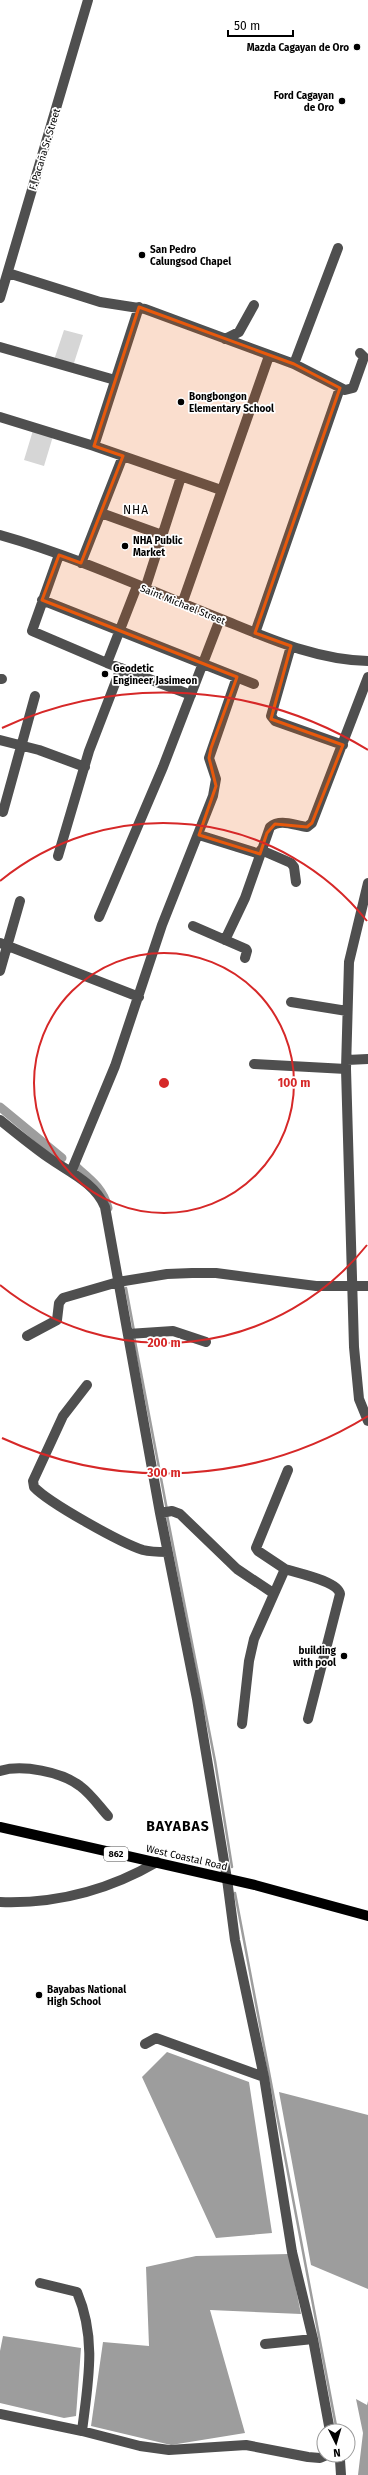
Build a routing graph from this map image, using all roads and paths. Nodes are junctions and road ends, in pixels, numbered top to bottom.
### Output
1 (88, 0) edge
2 (338, 248) dead end
3 (5, 275) edge
4 (0, 298) edge
5 (254, 306) dead end
6 (140, 307) junction
7 (225, 339) junction
8 (0, 347) edge
9 (360, 353) dead end
10 (269, 356) junction
11 (294, 364) junction
12 (115, 380) junction
13 (340, 388) junction
14 (0, 417) edge
15 (94, 446) junction
16 (122, 456) junction
17 (181, 477) junction
18 (221, 490) junction
19 (101, 513) junction
20 (0, 535) edge
21 (162, 535) junction
22 (59, 554) junction
23 (81, 563) junction
24 (141, 588) junction
25 (42, 600) junction
26 (182, 604) junction
27 (220, 619) junction
28 (120, 630) junction
29 (255, 633) junction
30 (292, 646) junction
31 (368, 661) edge
32 (107, 663) junction
33 (202, 664) junction
34 (121, 668) junction
35 (237, 677) junction
36 (368, 677) edge
37 (254, 684) dead end
38 (191, 695) junction
39 (35, 696) dead end
40 (0, 740) edge
41 (342, 745) junction
42 (21, 746) junction
43 (85, 767) junction
44 (3, 812) dead end
45 (199, 835) junction
46 (260, 852) junction
47 (58, 856) dead end
48 (296, 882) dead end
49 (368, 883) edge
50 (20, 901) dead end
51 (99, 917) dead end
52 (193, 926) dead end
53 (225, 940) junction
54 (3, 944) edge
55 (245, 958) dead end
56 (0, 971) edge
57 (139, 996) junction
58 (291, 1002) dead end
59 (347, 1011) junction
60 (368, 1059) edge
61 (254, 1064) dead end
62 (346, 1064) junction
63 (0, 1120) edge
64 (71, 1172) junction
65 (118, 1282) junction
66 (353, 1286) junction
67 (368, 1286) edge
68 (133, 1333) junction
69 (27, 1336) dead end
70 (206, 1342) dead end
71 (87, 1386) dead end
72 (368, 1421) edge
73 (288, 1470) dead end
74 (165, 1512) junction
75 (167, 1552) junction
76 (285, 1569) junction
77 (273, 1593) junction
78 (308, 1719) dead end
79 (242, 1724) dead end
80 (0, 1771) edge
81 (108, 1816) dead end
82 (0, 1827) edge
83 (157, 1862) junction
84 (228, 1879) junction
85 (0, 1902) edge
86 (368, 1916) edge
87 (145, 2044) dead end
88 (264, 2077) junction
89 (40, 2283) dead end
90 (313, 2339) junction
91 (265, 2344) dead end
92 (0, 2414) edge
93 (329, 2423) edge
94 (82, 2431) junction
95 (316, 2458) edge
96 (340, 2463) edge
97 (341, 2475) edge

1 - 3 street, F. Pacaña Sr. Street
2 - 11 street
3 - 4 street, F. Pacaña Sr. Street
3 - 6 street
5 - 7 street
6 - 7 street
6 - 12 street
7 - 10 street
8 - 12 street
9 - 13 street
10 - 11 street
10 - 18 street
11 - 13 street
12 - 15 street
13 - 29 street
14 - 15 street
15 - 16 street
16 - 17 street
16 - 19 street
17 - 18 street
17 - 21 street
18 - 26 street
19 - 21 street
19 - 23 street
20 - 22 street, Saint Michael Street
21 - 24 street
22 - 23 street, Saint Michael Street
22 - 25 street
23 - 24 street, Saint Michael Street
24 - 26 street, Saint Michael Street
24 - 28 street
25 - 28 street
25 - 32 street
26 - 27 street, Saint Michael Street
27 - 29 street, Saint Michael Street
27 - 33 street
28 - 32 street
28 - 33 street
29 - 30 street, Saint Michael Street
30 - 31 street, Saint Michael Street
30 - 41 street
32 - 34 street
33 - 35 street
33 - 38 street
34 - 38 street
34 - 43 street
35 - 37 street
35 - 45 street
36 - 41 street
38 - 51 street
39 - 42 street
40 - 42 street
41 - 46 street
42 - 43 street
42 - 44 street
43 - 47 street
45 - 46 street
45 - 57 street
46 - 48 street
46 - 53 street
49 - 59 street
50 - 54 street
52 - 53 street
53 - 55 street
54 - 56 street
54 - 57 street
57 - 64 street
58 - 59 street
59 - 62 street
60 - 62 street
61 - 62 street
62 - 66 street
63 - 64 street
64 - 65 street
65 - 66 street
65 - 68 street
65 - 69 street
66 - 67 street
66 - 72 street
68 - 70 street
68 - 74 street
71 - 75 street
73 - 76 street
74 - 75 street
74 - 77 street
75 - 84 street
76 - 77 street
76 - 78 street
77 - 79 street
80 - 81 street
82 - 83 main road, West Coastal Road / 862
83 - 84 main road, West Coastal Road / 862
83 - 85 street
84 - 86 main road, West Coastal Road / 862
84 - 88 street
87 - 88 street
88 - 90 street
89 - 94 street
90 - 91 street
90 - 93 street
92 - 94 street
94 - 95 street
96 - 97 street

